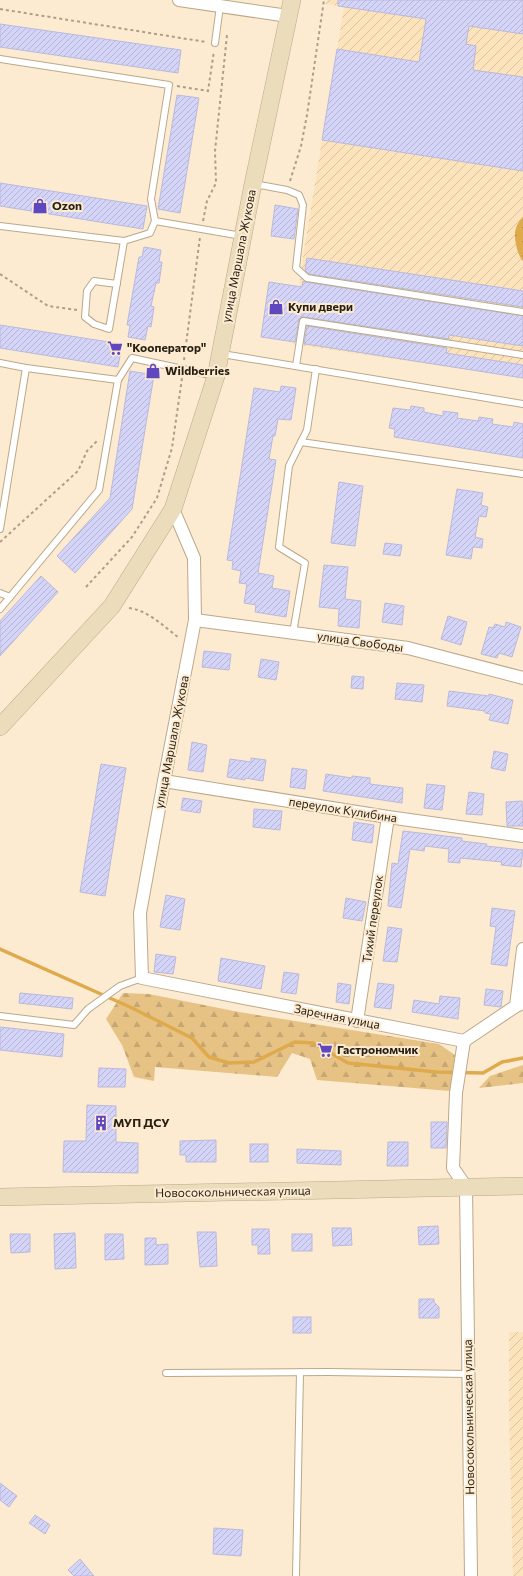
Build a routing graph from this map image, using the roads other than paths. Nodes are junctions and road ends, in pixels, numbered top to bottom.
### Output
1 (179, 0) edge
2 (220, 6) junction
3 (290, 8) edge
4 (215, 43) road end
5 (0, 59) edge
6 (253, 184) junction
7 (155, 221) junction
8 (0, 226) edge
9 (243, 237) junction
10 (124, 241) junction
11 (117, 284) junction
12 (523, 312) edge
13 (221, 354) junction
14 (523, 355) edge
15 (0, 363) edge
16 (296, 366) junction
17 (26, 368) junction
18 (316, 369) junction
19 (216, 376) junction
20 (118, 380) junction
21 (523, 404) edge
22 (302, 442) junction
23 (523, 474) edge
24 (174, 509) junction
25 (0, 529) edge
26 (0, 592) edge
27 (10, 597) junction
28 (0, 609) edge
29 (195, 620) junction
30 (293, 633) junction
31 (523, 678) edge
32 (0, 727) edge
33 (164, 781) junction
34 (388, 817) junction
35 (523, 836) edge
36 (523, 949) edge
37 (142, 978) junction
38 (519, 1004) edge
39 (0, 1016) edge
40 (357, 1020) junction
41 (464, 1041) junction
42 (523, 1186) edge
43 (466, 1187) junction
44 (0, 1197) edge
45 (300, 1372) junction
46 (166, 1373) dead end
47 (468, 1374) junction
48 (296, 1576) edge
49 (471, 1576) edge

1 - 2 street
2 - 3 street
2 - 4 lane
3 - 6 street, улица Маршала Жукова
5 - 7 lane
6 - 9 street, улица Маршала Жукова
6 - 12 lane
7 - 9 lane
7 - 10 lane
8 - 10 lane
9 - 13 street, улица Маршала Жукова
10 - 11 lane
11 - 11 lane
13 - 16 lane
13 - 19 street, улица Маршала Жукова
14 - 16 lane
15 - 17 lane
16 - 18 lane
17 - 20 lane
17 - 25 lane
18 - 21 lane
18 - 22 lane
19 - 20 lane
19 - 24 street, улица Маршала Жукова
20 - 27 lane
22 - 23 lane
22 - 30 lane
24 - 29 street, улица Маршала Жукова
24 - 32 street, улица Маршала Жукова
26 - 27 lane
27 - 28 lane
29 - 30 street, улица Свободы
29 - 33 street, улица Маршала Жукова
30 - 31 street, улица Свободы
33 - 34 street, переулок Кулибина
33 - 37 street, улица Маршала Жукова
34 - 35 street, переулок Кулибина
34 - 40 street, Тихий переулок
36 - 38 street
37 - 39 lane
37 - 40 street, Заречная улица
38 - 41 street
40 - 41 street, Заречная улица
41 - 43 street
42 - 43 street, Новосокольническая улица
43 - 44 street, Новосокольническая улица
43 - 47 street, Новосокольническая улица
45 - 46 lane
45 - 47 lane
45 - 48 lane
47 - 49 street, Новосокольническая улица

